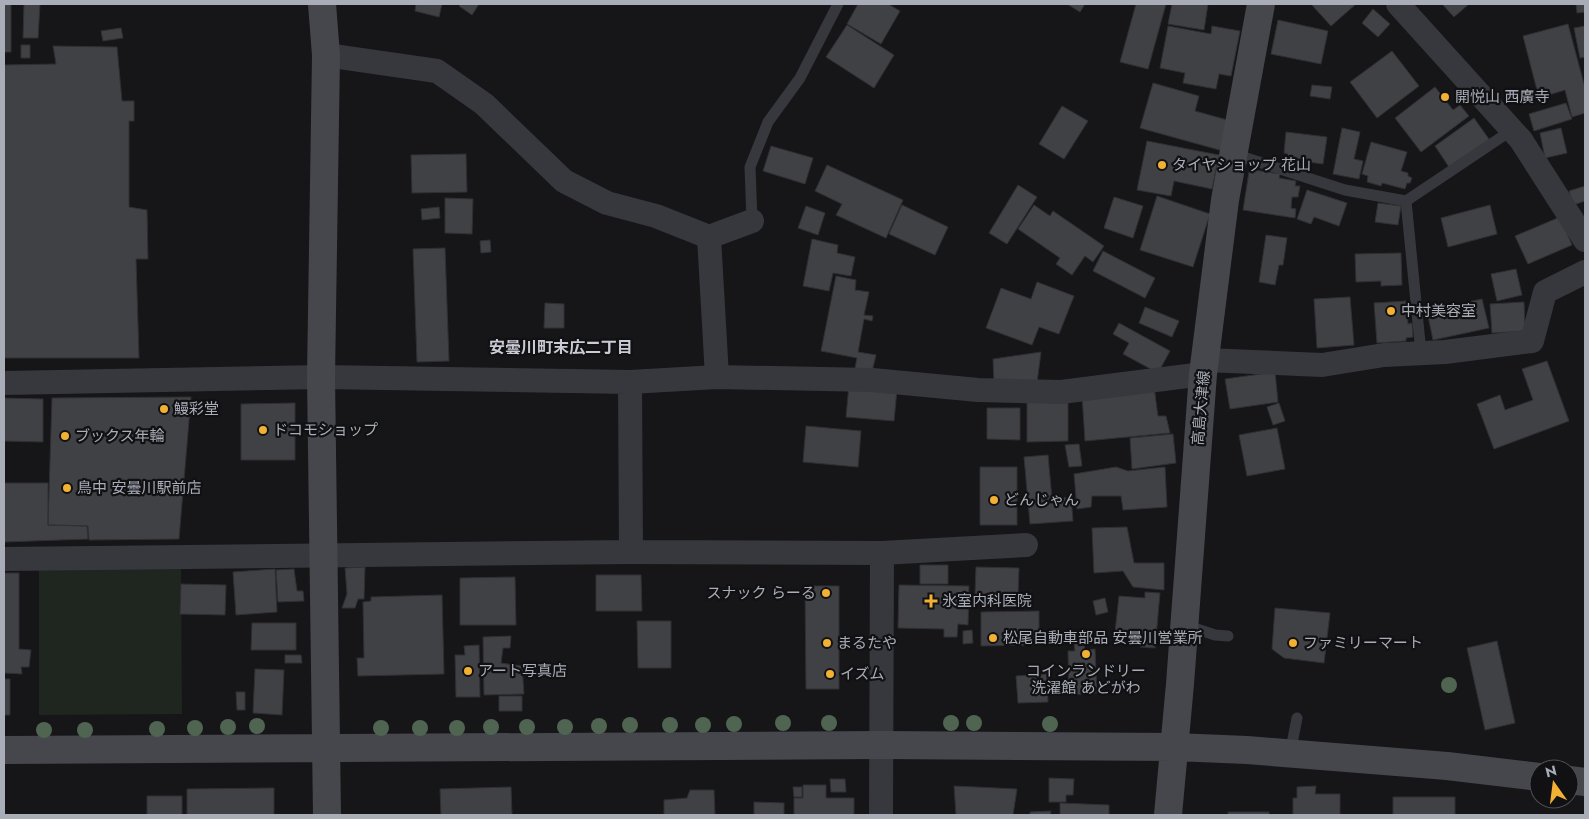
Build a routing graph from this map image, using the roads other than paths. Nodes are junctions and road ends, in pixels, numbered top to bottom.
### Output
1 (322, 4) edge
2 (838, 4) edge
3 (1261, 4) edge
4 (1398, 4) edge
5 (326, 55) junction
6 (1512, 130) junction
7 (1234, 154) junction
8 (1406, 201) junction
9 (752, 221) joint
10 (709, 237) junction
11 (1585, 240) edge
12 (1585, 272) edge
13 (1421, 353) junction
14 (1204, 367) junction
15 (320, 377) junction
16 (717, 377) junction
17 (4, 382) edge
18 (630, 382) junction
19 (1026, 545) dead end
20 (632, 552) junction
21 (882, 553) junction
22 (324, 556) junction
23 (4, 559) edge
24 (1185, 625) junction
25 (1228, 636) dead end
26 (1297, 718) dead end
27 (882, 745) junction
28 (1175, 747) junction
29 (327, 748) junction
30 (4, 750) edge
31 (1290, 754) junction
32 (1529, 776) edge
33 (327, 815) edge
34 (881, 815) edge
35 (1168, 815) edge

1 - 5 street
2 - 9 lane
3 - 7 street, 高島大津線
4 - 6 street
5 - 10 street
5 - 15 street
6 - 8 lane
6 - 11 street
7 - 8 lane
7 - 14 street, 高島大津線
8 - 13 lane
9 - 10 street
10 - 16 street
12 - 13 street
13 - 14 street
14 - 16 street
14 - 24 street, 高島大津線
15 - 17 street
15 - 18 street
15 - 22 street
16 - 18 street
18 - 20 street
19 - 21 street
20 - 21 street
20 - 22 street
21 - 27 street
22 - 23 street
22 - 29 street
24 - 25 lane
24 - 28 street, 高島大津線
26 - 31 lane
27 - 28 street
27 - 29 street
27 - 34 street
28 - 31 street
28 - 35 street, 高島大津線
29 - 30 street
29 - 33 street
31 - 32 street

